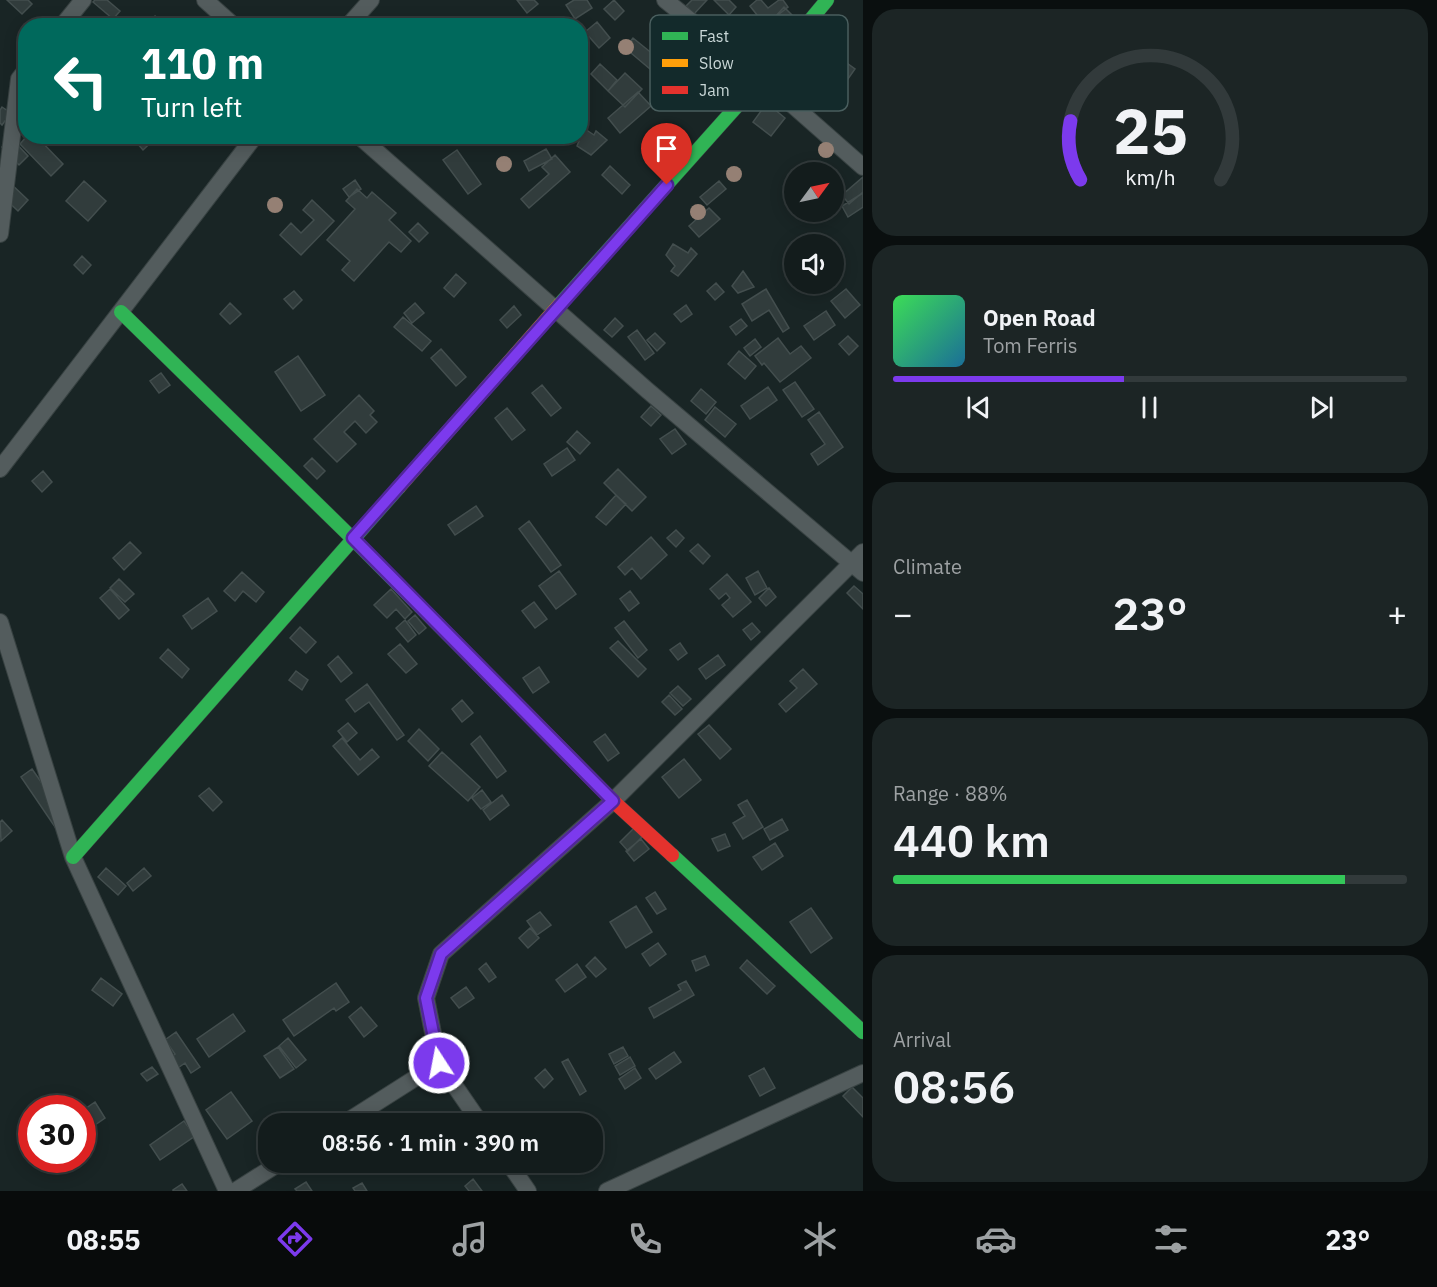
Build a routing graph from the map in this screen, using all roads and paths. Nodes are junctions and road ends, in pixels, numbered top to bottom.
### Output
1 (83, 0) edge
2 (205, 0) edge
3 (372, 0) edge
4 (665, 0) edge
5 (827, 0) edge
6 (684, 15) edge
7 (814, 15) edge
8 (68, 18) edge
9 (225, 18) edge
10 (355, 18) edge
11 (18, 86) edge
12 (733, 111) edge
13 (799, 111) edge
14 (249, 144) edge
15 (368, 144) edge
16 (862, 167) edge
17 (0, 234) edge
18 (555, 310) junction
19 (121, 312) junction
20 (0, 469) edge
21 (353, 538) junction
22 (859, 563) edge
23 (0, 622) edge
24 (613, 801) junction
25 (73, 857) junction
26 (862, 1032) edge
27 (439, 1063) junction
28 (862, 1073) edge
29 (360, 1113) edge
30 (473, 1113) edge
31 (264, 1173) edge
32 (516, 1173) edge
33 (227, 1191) edge
34 (235, 1191) edge
35 (528, 1191) edge
36 (607, 1191) edge

1 - 8 street
2 - 9 street
3 - 10 street
4 - 6 street
5 - 7 street
11 - 17 street
12 - 18 street
13 - 16 street
14 - 19 street
15 - 18 street
18 - 21 street
18 - 22 street
19 - 20 street
19 - 21 street
21 - 24 street
21 - 25 street
22 - 24 street
23 - 25 street
24 - 26 street
24 - 27 street
25 - 33 street
27 - 29 street
27 - 30 street
28 - 36 street
31 - 34 street
32 - 35 street

